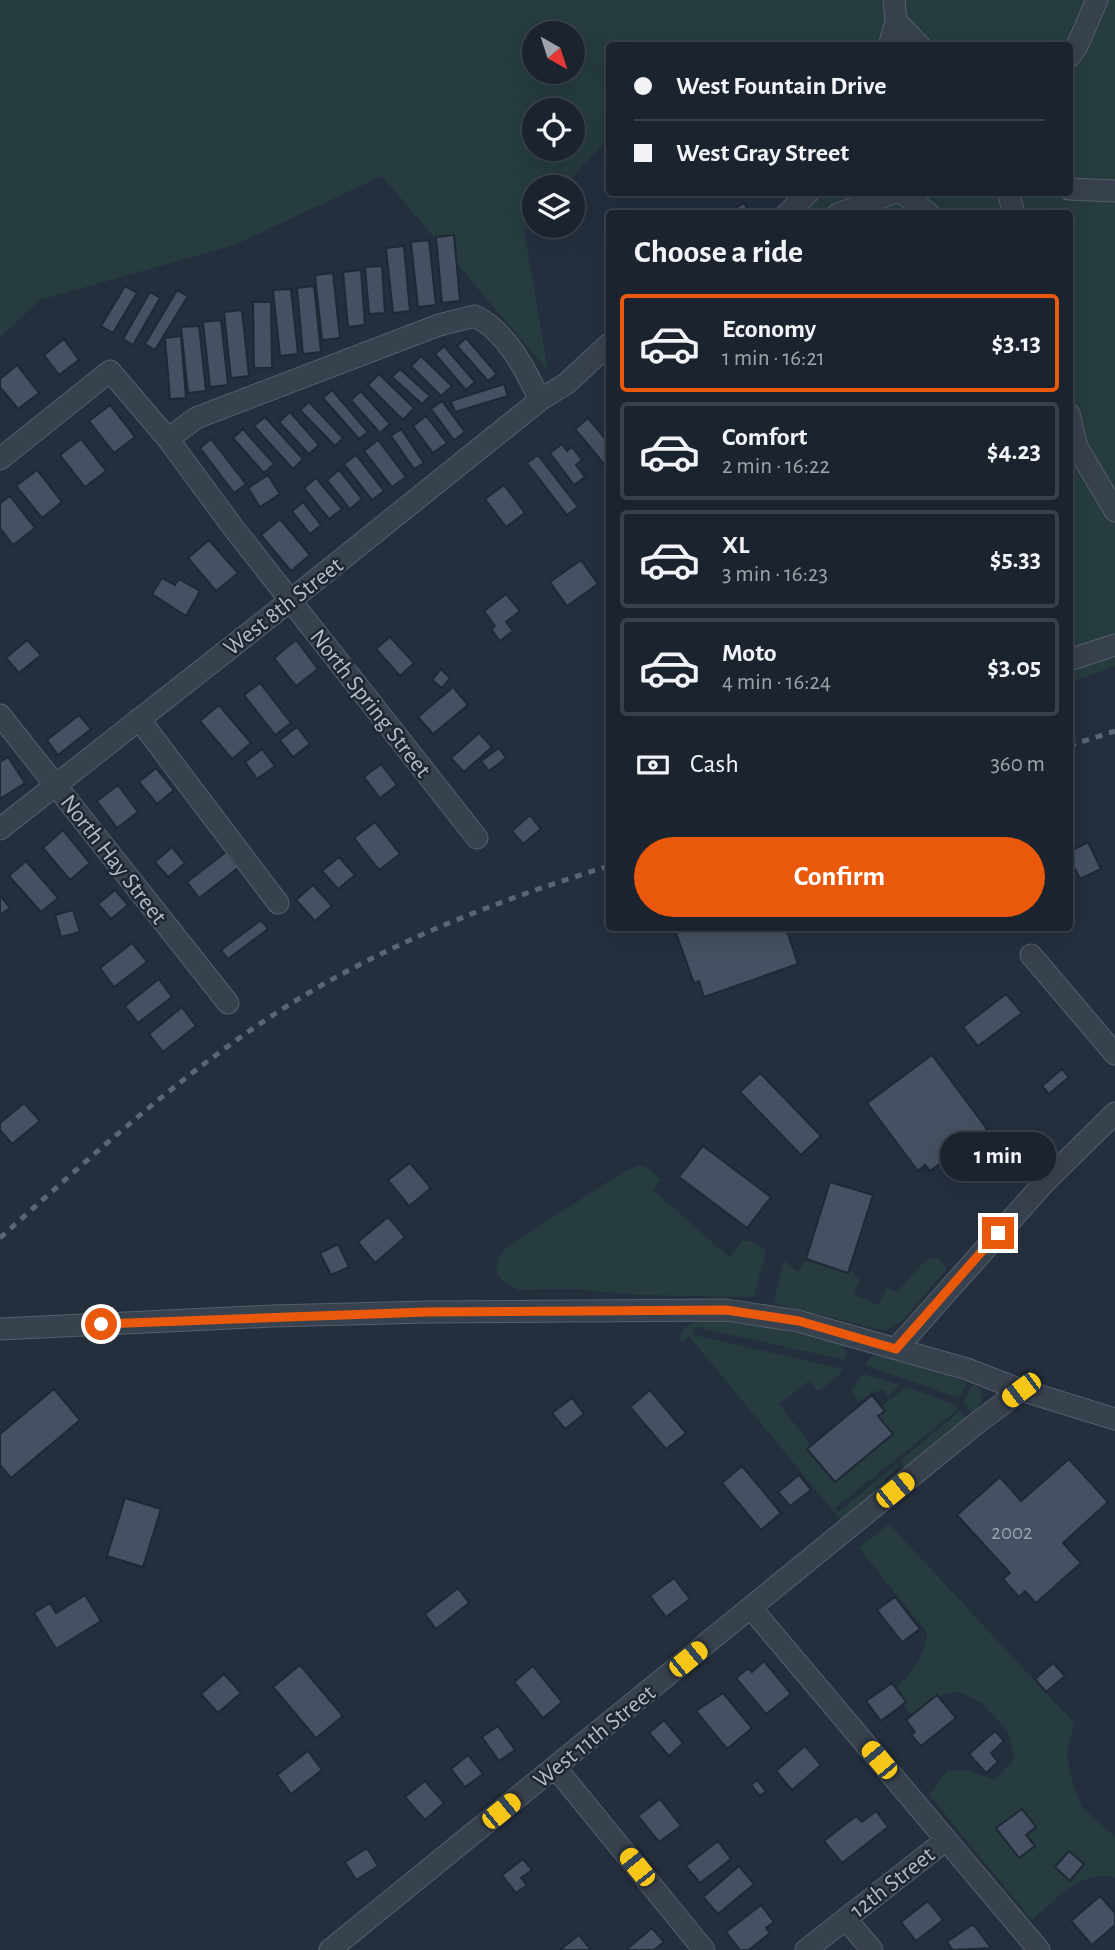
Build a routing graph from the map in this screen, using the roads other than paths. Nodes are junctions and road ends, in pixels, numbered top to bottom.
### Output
1 (1097, 0) edge
2 (895, 10) edge
3 (890, 42) edge
4 (917, 42) edge
5 (1073, 52) edge
6 (1073, 189) edge
7 (1115, 191) edge
8 (805, 196) edge
9 (887, 196) edge
10 (904, 196) edge
11 (790, 210) edge
12 (849, 210) edge
13 (923, 210) edge
14 (606, 347) edge
15 (540, 400) junction
16 (1073, 430) edge
17 (168, 439) junction
18 (0, 459) edge
19 (1115, 511) edge
20 (291, 600) junction
21 (1115, 645) edge
22 (1073, 659) edge
23 (0, 715) edge
24 (139, 719) junction
25 (55, 785) junction
26 (0, 829) edge
27 (477, 838) dead end
28 (278, 904) dead end
29 (1031, 956) dead end
30 (228, 1003) dead end
31 (1115, 1054) edge
32 (1115, 1113) edge
33 (0, 1329) edge
34 (896, 1349) junction
35 (1021, 1390) junction
36 (1115, 1419) edge
37 (751, 1608) junction
38 (555, 1767) junction
39 (946, 1840) junction
40 (846, 1919) junction
41 (330, 1950) edge
42 (704, 1950) edge
43 (806, 1950) edge
44 (872, 1950) edge
45 (1039, 1950) edge

1 - 5 street
2 - 3 street
2 - 4 street
6 - 7 street
8 - 11 street
9 - 12 street
10 - 13 street
14 - 15 street, West 8th Street
15 - 17 street
15 - 20 street, West 8th Street
16 - 19 street
17 - 18 street, North Spring Street
17 - 20 street, North Spring Street
20 - 24 street, West 8th Street
20 - 27 street, North Spring Street
21 - 22 street
23 - 25 street, North Hay Street
24 - 25 street, West 8th Street
24 - 28 street
25 - 26 street, West 8th Street
25 - 30 street, North Hay Street
29 - 31 street
32 - 34 street
33 - 34 street
34 - 35 street
35 - 36 street
35 - 37 street, West 11th Street
37 - 38 street, West 11th Street
37 - 39 street
38 - 41 street, West 11th Street
38 - 42 street
39 - 40 street, 12th Street
39 - 45 street
40 - 43 street, 12th Street
40 - 44 street

